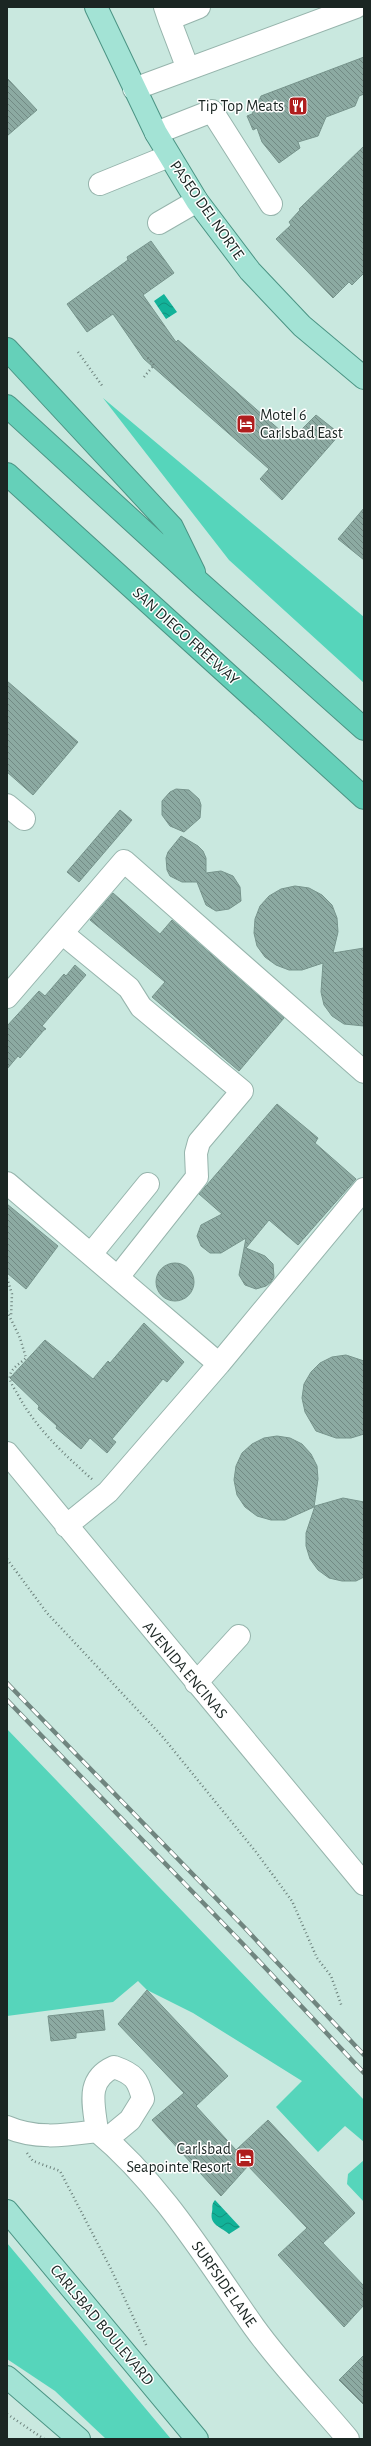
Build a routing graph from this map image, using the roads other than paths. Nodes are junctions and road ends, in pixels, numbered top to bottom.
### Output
1 (96, 7) edge
2 (199, 7) edge
3 (356, 7) edge
4 (167, 13) edge
5 (188, 69) junction
6 (134, 89) junction
7 (156, 133) junction
8 (169, 156) junction
9 (100, 184) dead end
10 (197, 202) junction
11 (271, 204) dead end
12 (159, 224) dead end
13 (7, 349) edge
14 (364, 378) edge
15 (7, 406) edge
16 (7, 474) edge
17 (199, 582) junction
18 (364, 729) edge
19 (364, 798) edge
20 (7, 805) edge
21 (24, 819) dead end
22 (62, 933) junction
23 (7, 996) edge
24 (364, 1072) edge
25 (7, 1183) edge
26 (148, 1184) dead end
27 (364, 1189) edge
28 (90, 1254) junction
29 (118, 1277) junction
30 (219, 1364) junction
31 (7, 1453) edge
32 (66, 1526) junction
33 (234, 1632) dead end
34 (191, 1678) junction
35 (364, 1884) edge
36 (7, 2127) edge
37 (7, 2211) edge
38 (12, 2384) edge
39 (79, 2439) edge
40 (197, 2439) edge
41 (348, 2439) edge

1 - 6 main road, PASEO DEL NORTE
2 - 4 street
3 - 5 street
4 - 5 street
5 - 6 street
6 - 7 main road, PASEO DEL NORTE
7 - 8 main road, PASEO DEL NORTE
7 - 11 street
8 - 9 street
8 - 10 main road, PASEO DEL NORTE
10 - 12 street
10 - 14 main road, PASEO DEL NORTE
13 - 17 highway
15 - 17 highway
16 - 19 highway, SAN DIEGO FREEWAY
17 - 18 highway
20 - 21 street
22 - 23 street
22 - 24 street
22 - 29 street
25 - 28 street
26 - 28 street
27 - 30 street
28 - 29 street
29 - 30 street
30 - 32 street
31 - 32 street, AVENIDA ENCINAS
32 - 34 street, AVENIDA ENCINAS
33 - 34 street
34 - 35 street, AVENIDA ENCINAS
36 - 41 street, SURFSIDE LANE
37 - 40 main road, CARLSBAD BOULEVARD
38 - 39 main road

